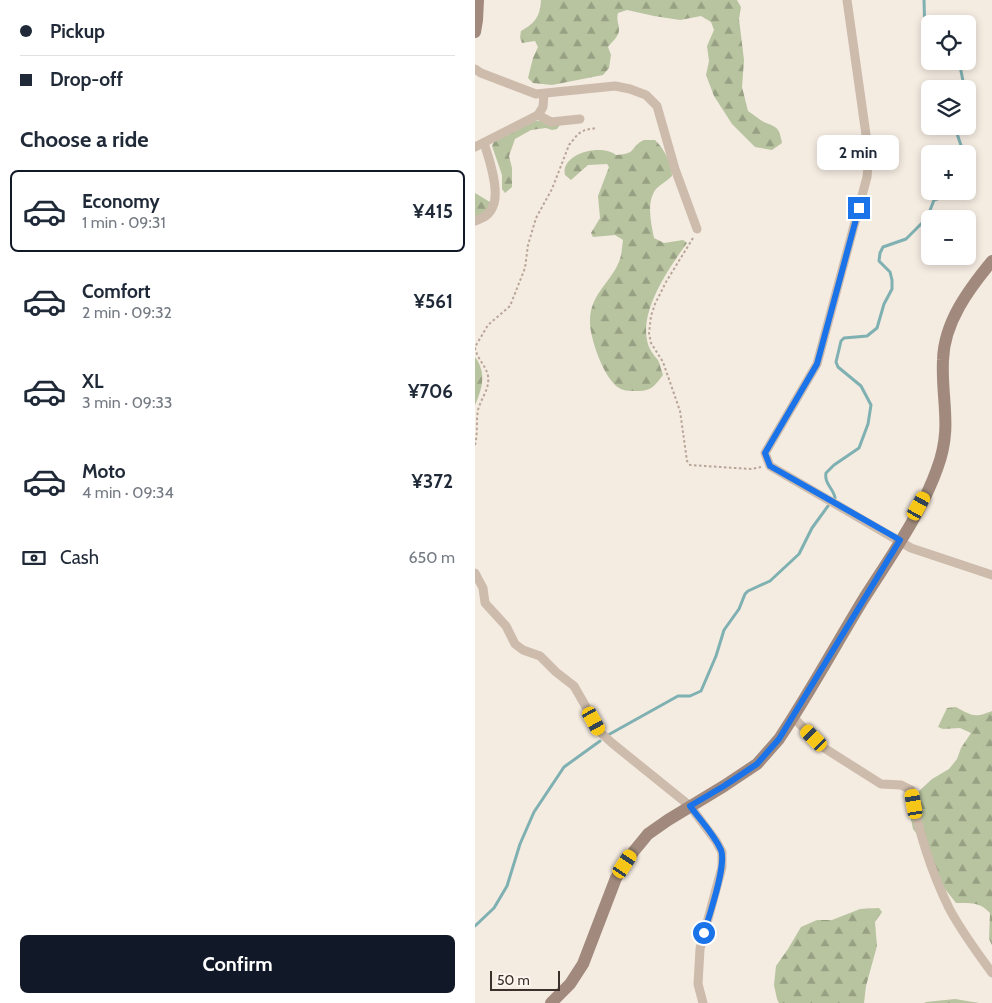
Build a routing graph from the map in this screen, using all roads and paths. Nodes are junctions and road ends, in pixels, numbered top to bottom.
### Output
1 (479, 0) edge
2 (847, 0) edge
3 (475, 32) edge
4 (475, 69) edge
5 (544, 94) junction
6 (538, 115) junction
7 (580, 119) dead end
8 (596, 128) dead end
9 (484, 143) junction
10 (475, 147) edge
11 (475, 221) edge
12 (697, 229) joint
13 (992, 260) edge
14 (475, 445) edge
15 (770, 466) junction
16 (900, 540) junction
17 (475, 573) edge
18 (992, 575) edge
19 (793, 717) junction
20 (690, 806) junction
21 (992, 973) edge
22 (551, 1003) edge
23 (703, 1003) edge

1 - 3 street
2 - 15 street
4 - 5 street
5 - 6 street
5 - 12 street
6 - 7 street
6 - 9 street
8 - 14 path
9 - 10 street
9 - 11 street
12 - 15 path
13 - 16 street
15 - 16 street
16 - 18 street
16 - 19 street
17 - 20 street
19 - 20 street
19 - 21 street
20 - 22 street
20 - 23 street

